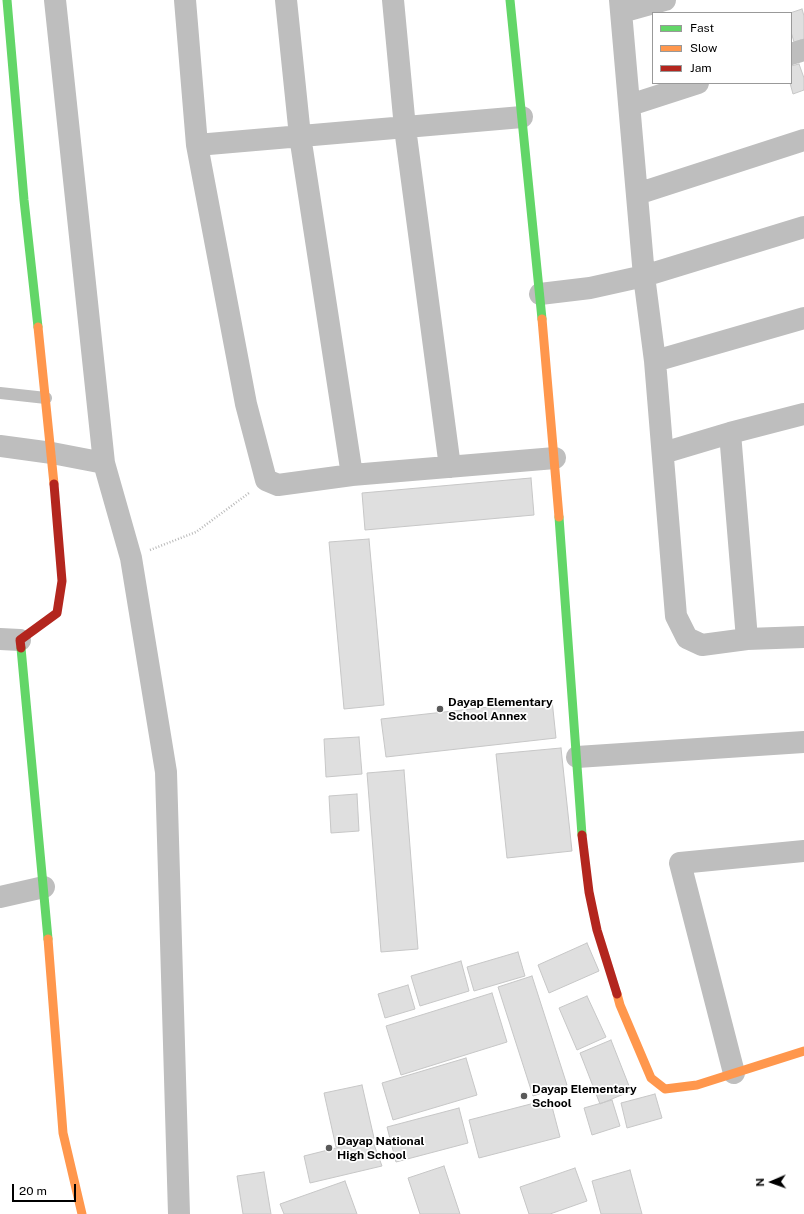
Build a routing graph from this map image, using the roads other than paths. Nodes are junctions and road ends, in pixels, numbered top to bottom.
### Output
1 (7, 0) edge
2 (55, 0) edge
3 (185, 0) edge
4 (286, 0) edge
5 (393, 0) edge
6 (510, 0) edge
7 (665, 0) edge
8 (621, 6) edge
9 (804, 50) edge
10 (792, 54) edge
11 (695, 84) edge
12 (630, 104) junction
13 (522, 117) junction
14 (405, 128) junction
15 (300, 136) junction
16 (804, 140) edge
17 (196, 145) junction
18 (637, 194) junction
19 (804, 227) edge
20 (644, 276) junction
21 (540, 294) junction
22 (804, 318) edge
23 (655, 361) junction
24 (0, 393) edge
25 (46, 398) junction
26 (804, 414) edge
27 (730, 433) junction
28 (0, 446) edge
29 (52, 452) junction
30 (663, 453) junction
31 (555, 458) junction
32 (104, 463) junction
33 (450, 467) junction
34 (352, 475) junction
35 (804, 637) edge
36 (10, 639) edge
37 (747, 639) junction
38 (804, 742) edge
39 (577, 757) junction
40 (804, 851) edge
41 (44, 887) junction
42 (0, 898) edge
43 (804, 1051) edge
44 (734, 1073) junction
45 (82, 1214) edge
46 (179, 1214) edge

1 - 25 street
2 - 32 street
3 - 17 street
4 - 15 street
5 - 14 street
6 - 13 street
7 - 8 street
8 - 12 street
9 - 10 street
11 - 12 street
12 - 18 street
13 - 14 street
13 - 21 street
14 - 15 street
14 - 33 street
15 - 17 street
15 - 34 street
16 - 18 street
17 - 34 street
18 - 20 street
19 - 20 street
20 - 21 street
20 - 23 street
21 - 31 street
22 - 23 street
23 - 30 street
24 - 25 lane
25 - 29 street
26 - 27 street
27 - 30 street
27 - 37 street
28 - 29 street
29 - 32 street
29 - 36 street
30 - 37 street
31 - 33 street
31 - 39 street
32 - 46 street
33 - 34 street
35 - 37 street
36 - 41 street
38 - 39 street
39 - 44 street
40 - 44 street
41 - 42 street
41 - 45 street
43 - 44 street

